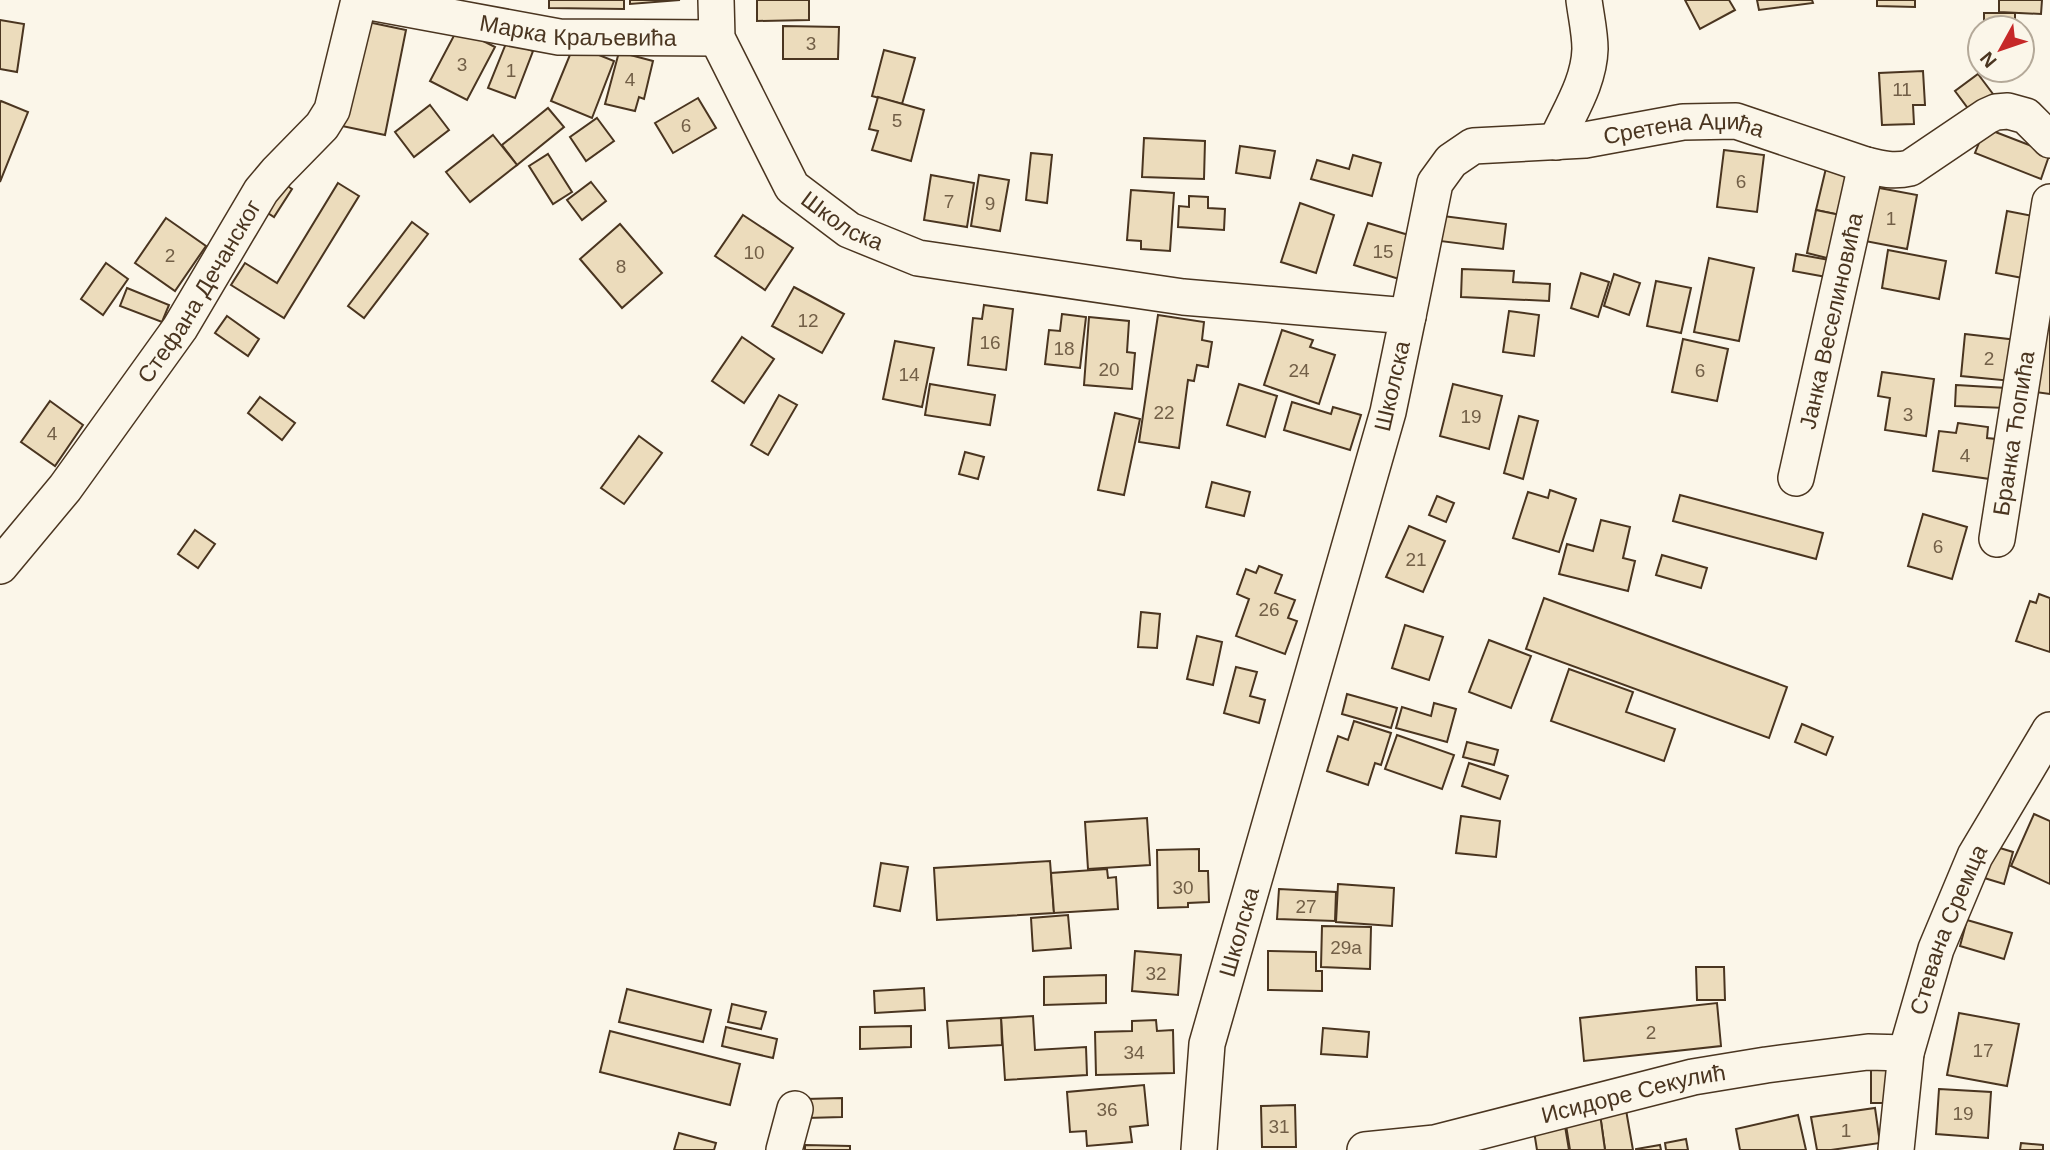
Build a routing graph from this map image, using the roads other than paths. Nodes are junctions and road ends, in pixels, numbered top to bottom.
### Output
1 (359, 0) edge
2 (716, 0) edge
3 (1584, 0) edge
4 (717, 38) junction
5 (2050, 140) edge
6 (1556, 142) junction
7 (1866, 165) junction
8 (2050, 202) edge
9 (1408, 316) junction
10 (1796, 478) dead end
11 (1997, 539) dead end
12 (0, 566) edge
13 (2050, 730) edge
14 (1906, 1053) junction
15 (795, 1109) dead end
16 (784, 1150) edge
17 (1199, 1150) edge
18 (1365, 1150) edge
19 (1896, 1150) edge

1 - 4 street, Марка Краљевића
1 - 12 street, Стефана Дечанског
2 - 4 street, Школска
3 - 6 street
4 - 9 street, Школска
5 - 7 street, Сретена Аџића
6 - 7 street, Сретена Аџића
6 - 9 street, Сретена Аџића
7 - 10 street, Јанка Веселиновића
8 - 11 street, Бранка Ћопића
9 - 17 street, Школска
13 - 14 street, Стевана Сремца
14 - 18 street, Исидоре Секулић
14 - 19 street, Стевана Сремца
15 - 16 street

